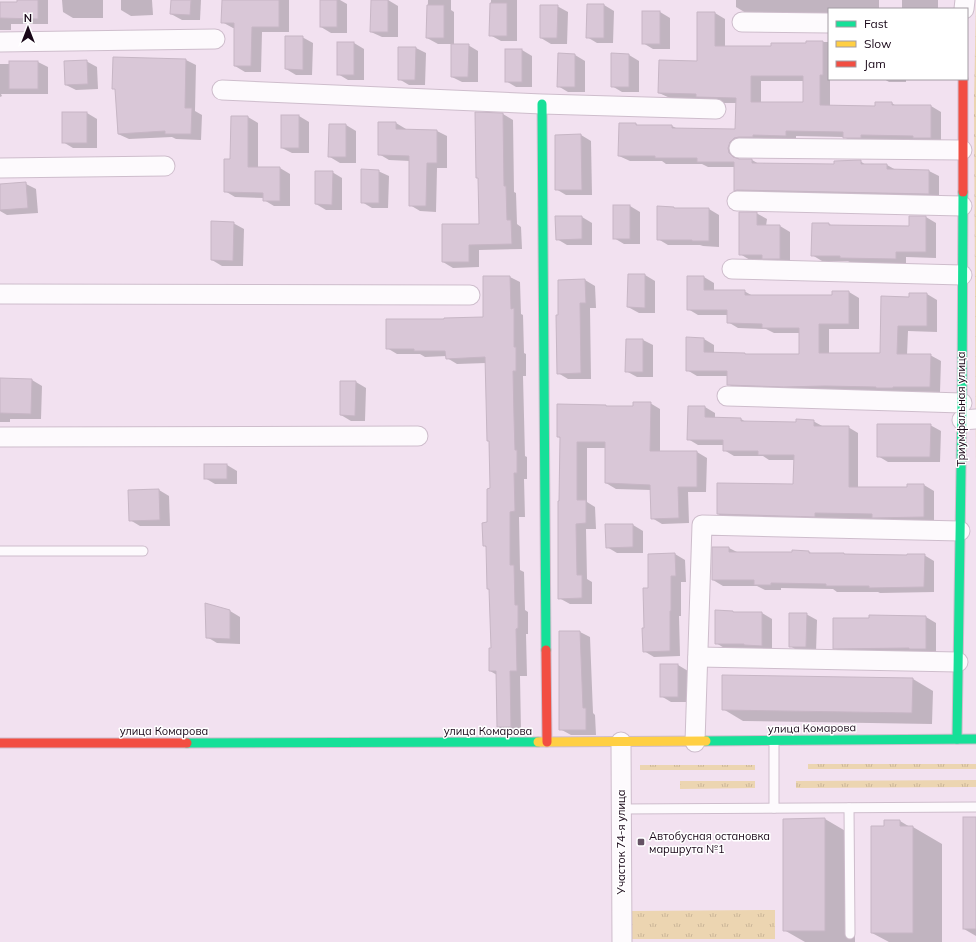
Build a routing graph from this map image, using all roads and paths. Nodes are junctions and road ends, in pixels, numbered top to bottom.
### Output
1 (742, 22) dead end
2 (828, 23) edge
3 (215, 39) dead end
4 (0, 42) edge
5 (963, 80) edge
6 (222, 90) dead end
7 (542, 104) junction
8 (716, 109) dead end
9 (969, 126) edge
10 (739, 148) dead end
11 (962, 150) junction
12 (165, 166) dead end
13 (0, 168) edge
14 (737, 200) dead end
15 (962, 206) junction
16 (732, 269) dead end
17 (962, 275) junction
18 (0, 294) edge
19 (470, 295) dead end
20 (727, 396) dead end
21 (967, 414) edge
22 (418, 436) dead end
23 (0, 437) edge
24 (960, 531) junction
25 (0, 551) edge
26 (143, 552) dead end
27 (698, 657) junction
28 (958, 662) junction
29 (957, 739) junction
30 (976, 739) edge
31 (774, 741) junction
32 (547, 742) junction
33 (621, 742) junction
34 (695, 742) junction
35 (0, 743) edge
36 (976, 807) edge
37 (774, 808) junction
38 (849, 808) junction
39 (621, 809) junction
40 (850, 934) dead end
41 (622, 942) edge

1 - 2 street
3 - 4 street
5 - 9 street, Триумфальная улица
6 - 7 street
7 - 8 street
7 - 32 street
9 - 11 street, Триумфальная улица
10 - 11 street
11 - 15 street, Триумфальная улица
12 - 13 street
14 - 15 street
15 - 17 street, Триумфальная улица
16 - 17 street
17 - 21 street, Триумфальная улица
18 - 19 street
20 - 21 street
21 - 24 street, Триумфальная улица
22 - 23 street
24 - 27 street
24 - 28 street, Триумфальная улица
25 - 26 lane
27 - 28 street
27 - 34 street
28 - 29 street, Триумфальная улица
29 - 30 street, улица Комарова
29 - 31 street, улица Комарова
31 - 34 street, улица Комарова
31 - 37 lane
32 - 33 street, улица Комарова
32 - 35 street, улица Комарова
33 - 34 street, улица Комарова
33 - 39 street, Участок 74-я улица
36 - 38 lane
37 - 38 lane
37 - 39 lane
38 - 40 lane
39 - 41 street, Участок 74-я улица

